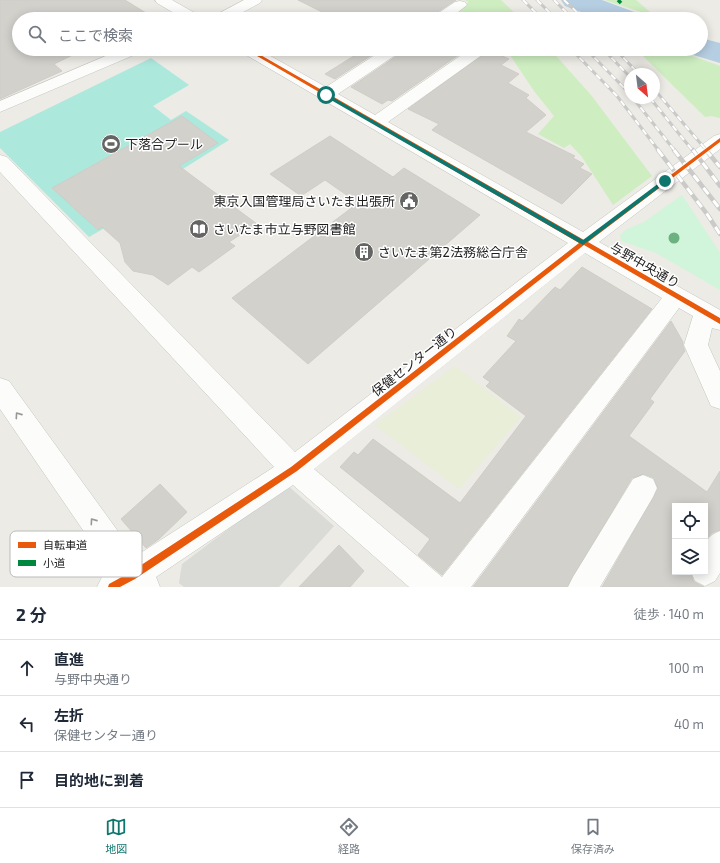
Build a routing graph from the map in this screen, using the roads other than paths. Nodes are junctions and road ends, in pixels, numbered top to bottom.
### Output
1 (162, 0) edge
2 (255, 0) edge
3 (460, 5) dead end
4 (183, 12) edge
5 (232, 12) edge
6 (450, 12) edge
7 (119, 56) edge
8 (258, 56) edge
9 (384, 56) edge
10 (470, 56) edge
11 (326, 95) junction
12 (0, 107) edge
13 (375, 123) junction
14 (720, 140) edge
15 (0, 161) edge
16 (583, 243) junction
17 (676, 296) junction
18 (712, 317) edge
19 (0, 389) edge
20 (720, 398) edge
21 (294, 469) junction
22 (644, 488) dead end
23 (95, 531) edge
24 (720, 546) edge
25 (708, 567) edge
26 (142, 575) edge
27 (703, 575) edge
28 (139, 577) edge
29 (130, 583) edge
30 (432, 587) edge
31 (453, 587) edge
32 (583, 587) edge
33 (696, 587) edge

1 - 4 street
2 - 5 street
3 - 6 street
7 - 12 street
8 - 11 street, 与野中央通り
9 - 11 street
10 - 13 street
11 - 13 street, 与野中央通り
13 - 16 street, 与野中央通り
14 - 16 street, 保健センター通り
15 - 21 street
16 - 17 street, 与野中央通り
16 - 21 street, 保健センター通り
17 - 18 street, 与野中央通り
17 - 31 street
18 - 20 street
23 -> 19 street
21 - 26 street, 保健センター通り
21 - 30 street
22 - 32 street
24 - 25 street
27 - 33 street
28 - 29 street, 保健センター通り

